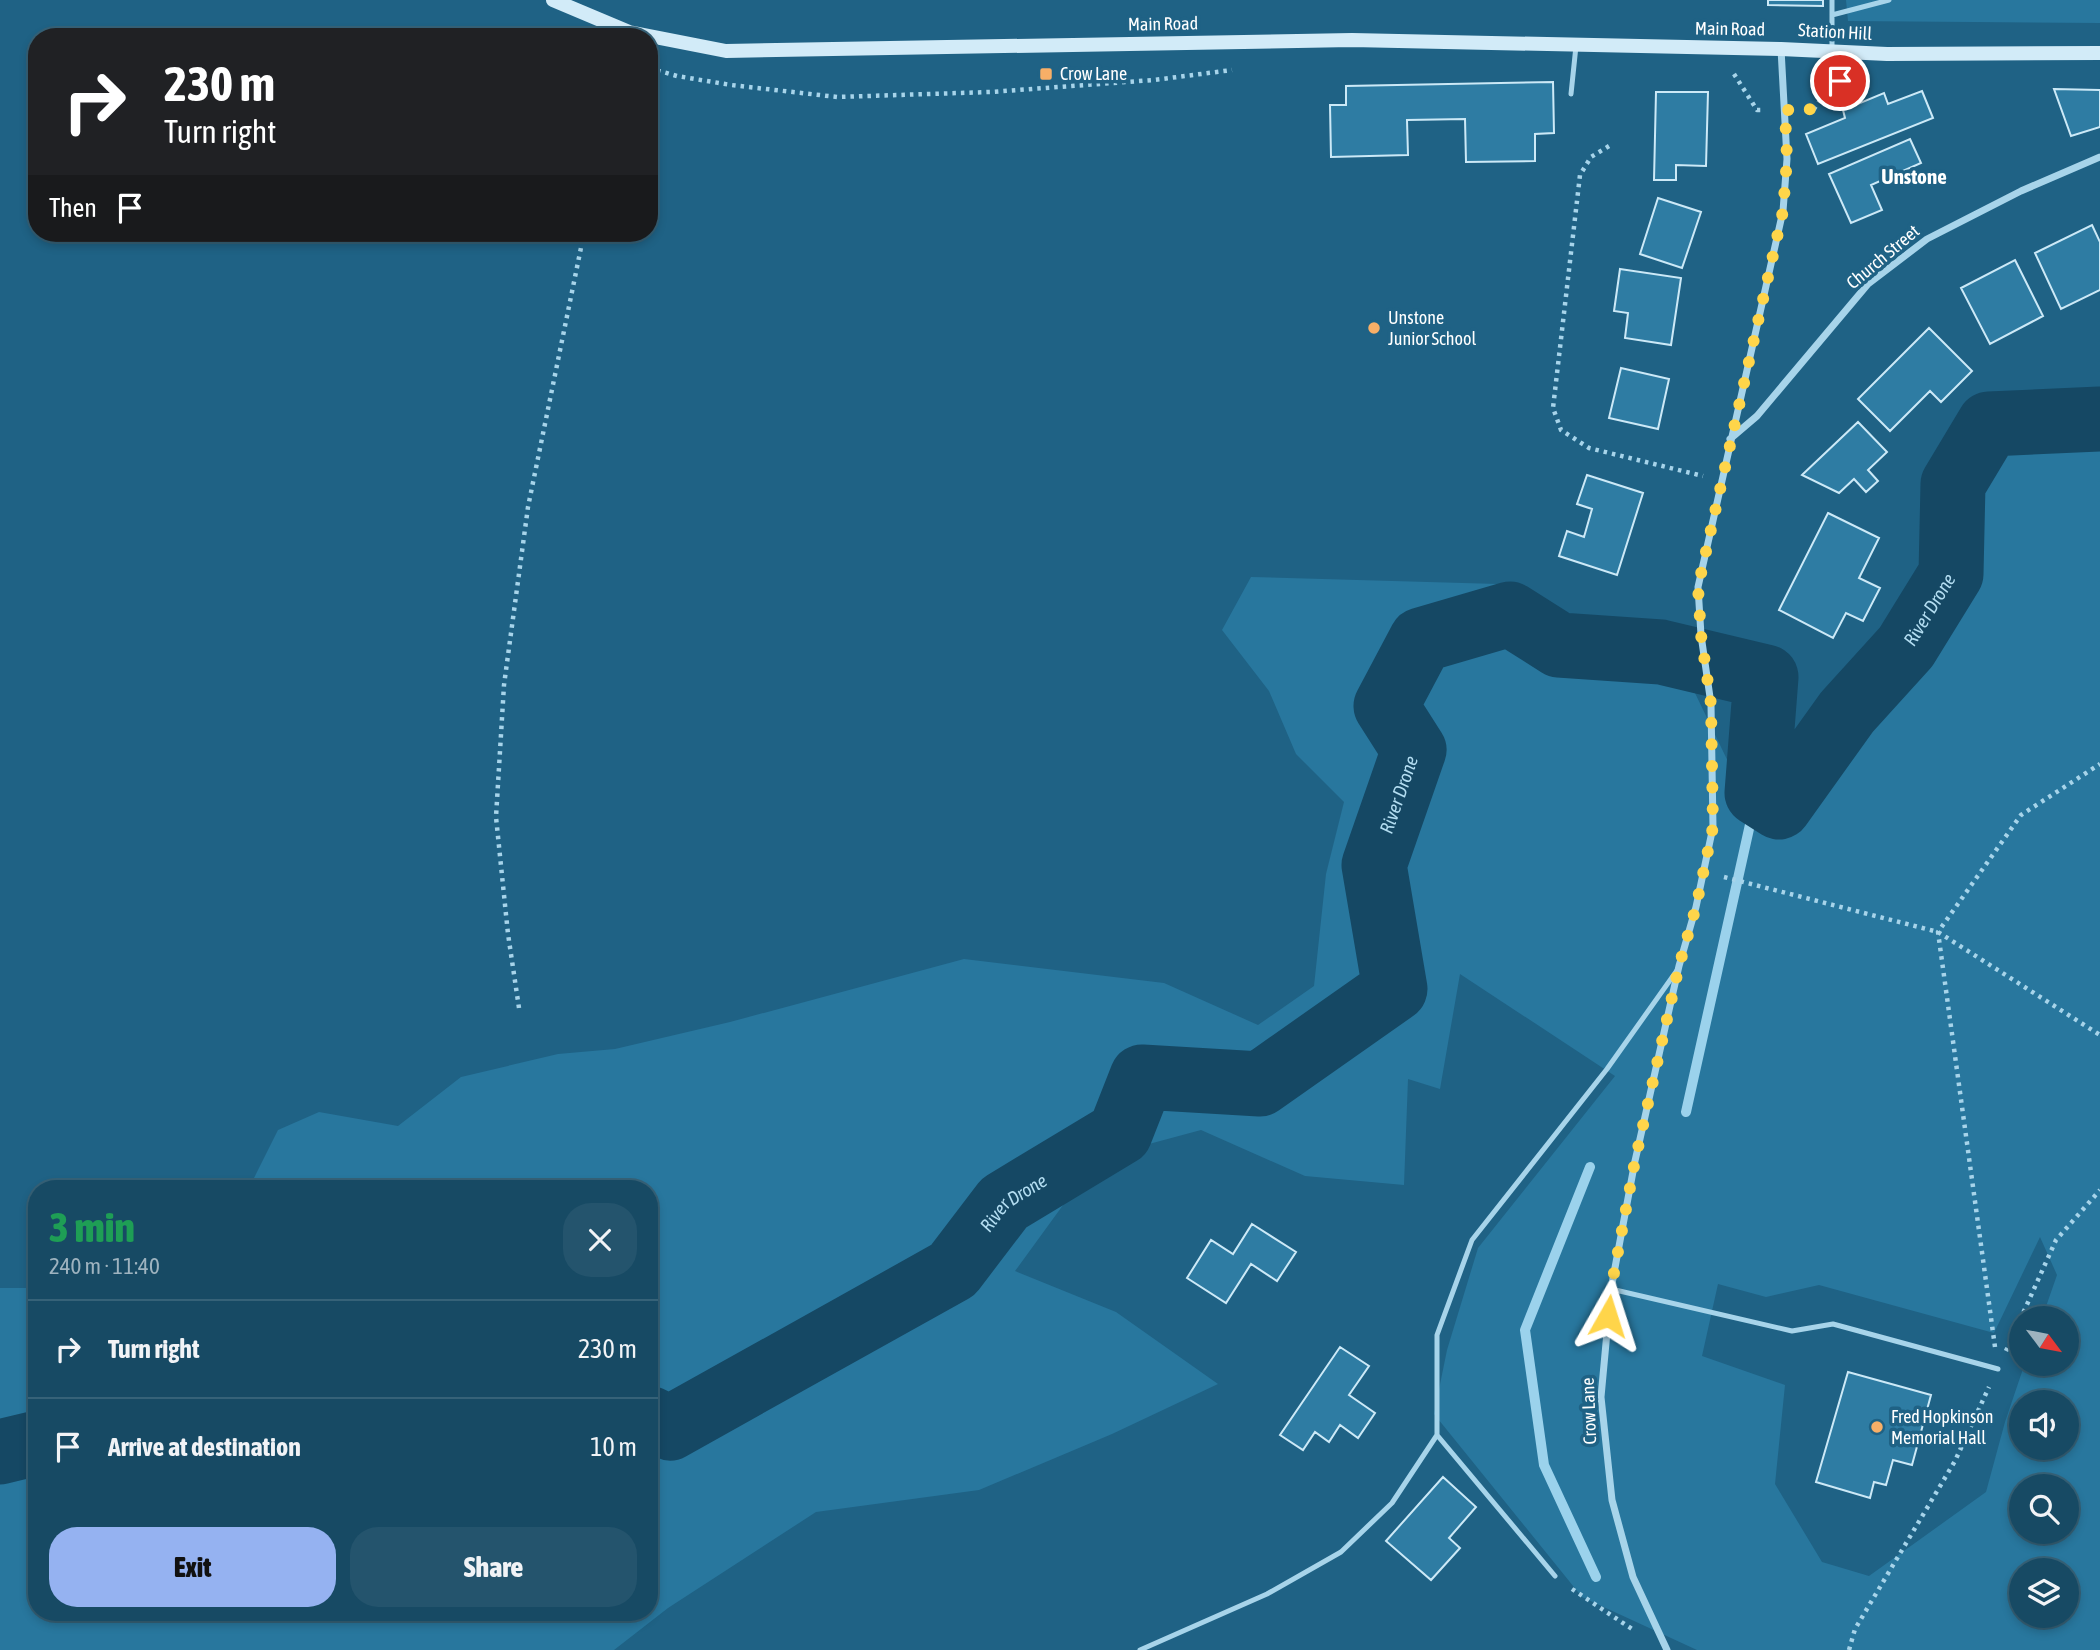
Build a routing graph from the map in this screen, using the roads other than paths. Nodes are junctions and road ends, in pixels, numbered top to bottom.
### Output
1 (553, 0) edge
2 (1832, 0) edge
3 (1889, 0) edge
4 (1832, 15) junction
5 (620, 28) edge
6 (658, 38) edge
7 (1577, 46) junction
8 (1781, 49) junction
9 (1832, 51) junction
10 (2100, 53) edge
11 (1571, 94) dead end
12 (2100, 157) edge
13 (1730, 439) junction
14 (1679, 966) junction
15 (1611, 1289) junction
16 (1998, 1369) road end
17 (1437, 1436) junction
18 (1555, 1576) road end
19 (1140, 1650) edge
20 (1667, 1650) edge

1 - 5 main road, Main Road
2 - 4 lane
3 - 4 lane
4 - 9 lane
6 - 7 main road, Main Road
7 - 8 main road, Main Road
7 - 11 lane
8 - 9 main road, Station Hill
8 - 13 street, Crow Lane
9 - 10 main road, Station Hill
12 - 13 street, Church Street
13 - 14 street, Crow Lane
14 - 15 street, Crow Lane
14 - 17 lane
15 - 16 lane
15 - 20 street, Crow Lane
17 - 18 lane
17 - 19 lane

